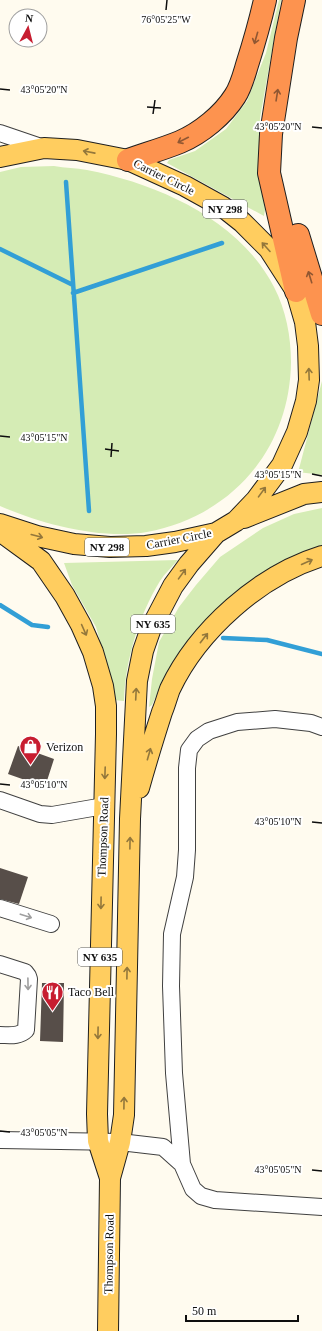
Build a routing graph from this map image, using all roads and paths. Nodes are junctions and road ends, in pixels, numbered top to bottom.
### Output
1 (265, 0) edge
2 (294, 0) edge
3 (0, 133) edge
4 (271, 134) junction
5 (44, 148) junction
6 (0, 157) edge
7 (128, 160) junction
8 (296, 291) junction
9 (314, 318) edge
10 (322, 359) edge
11 (322, 492) edge
12 (236, 521) junction
13 (0, 524) edge
14 (0, 531) edge
15 (216, 533) junction
16 (0, 548) edge
17 (322, 556) edge
18 (65, 596) junction
19 (322, 727) edge
20 (0, 800) edge
21 (104, 806) junction
22 (130, 819) junction
23 (0, 908) edge
24 (52, 924) dead end
25 (0, 964) edge
26 (0, 1034) edge
27 (0, 1140) edge
28 (98, 1141) junction
29 (120, 1142) junction
30 (182, 1164) junction
31 (110, 1178) junction
32 (322, 1207) edge
33 (108, 1331) edge

1 -> 7 highway
4 -> 2 highway
3 - 5 street
4 - 8 highway
9 -> 4 highway
5 - 6 main road, Carrier Circle / NY 298
7 -> 5 main road, Carrier Circle / NY 298
8 -> 7 main road, Carrier Circle / NY 298
8 - 9 main road, Carrier Circle / NY 298
9 - 10 main road, NY 298
12 -> 9 main road, Carrier Circle
11 - 12 main road, NY 298
12 - 15 main road, Carrier Circle / NY 298
13 -> 15 main road, Carrier Circle / NY 298
14 - 18 main road, Thompson Road / NY 635
22 -> 15 main road, Thompson Road / NY 635
16 - 18 main road
22 -> 17 main road
18 -> 21 main road, Thompson Road / NY 635
19 - 30 street
20 - 21 street
21 -> 28 main road, Thompson Road / NY 635
29 -> 22 main road, Thompson Road / NY 635
23 -> 24 street
25 -> 26 street
27 - 28 street
28 - 29 street
28 - 31 main road, Thompson Road / NY 635
29 - 30 street
29 - 31 main road, Thompson Road / NY 635
30 - 32 street
31 - 33 main road, Thompson Road / NY 635

